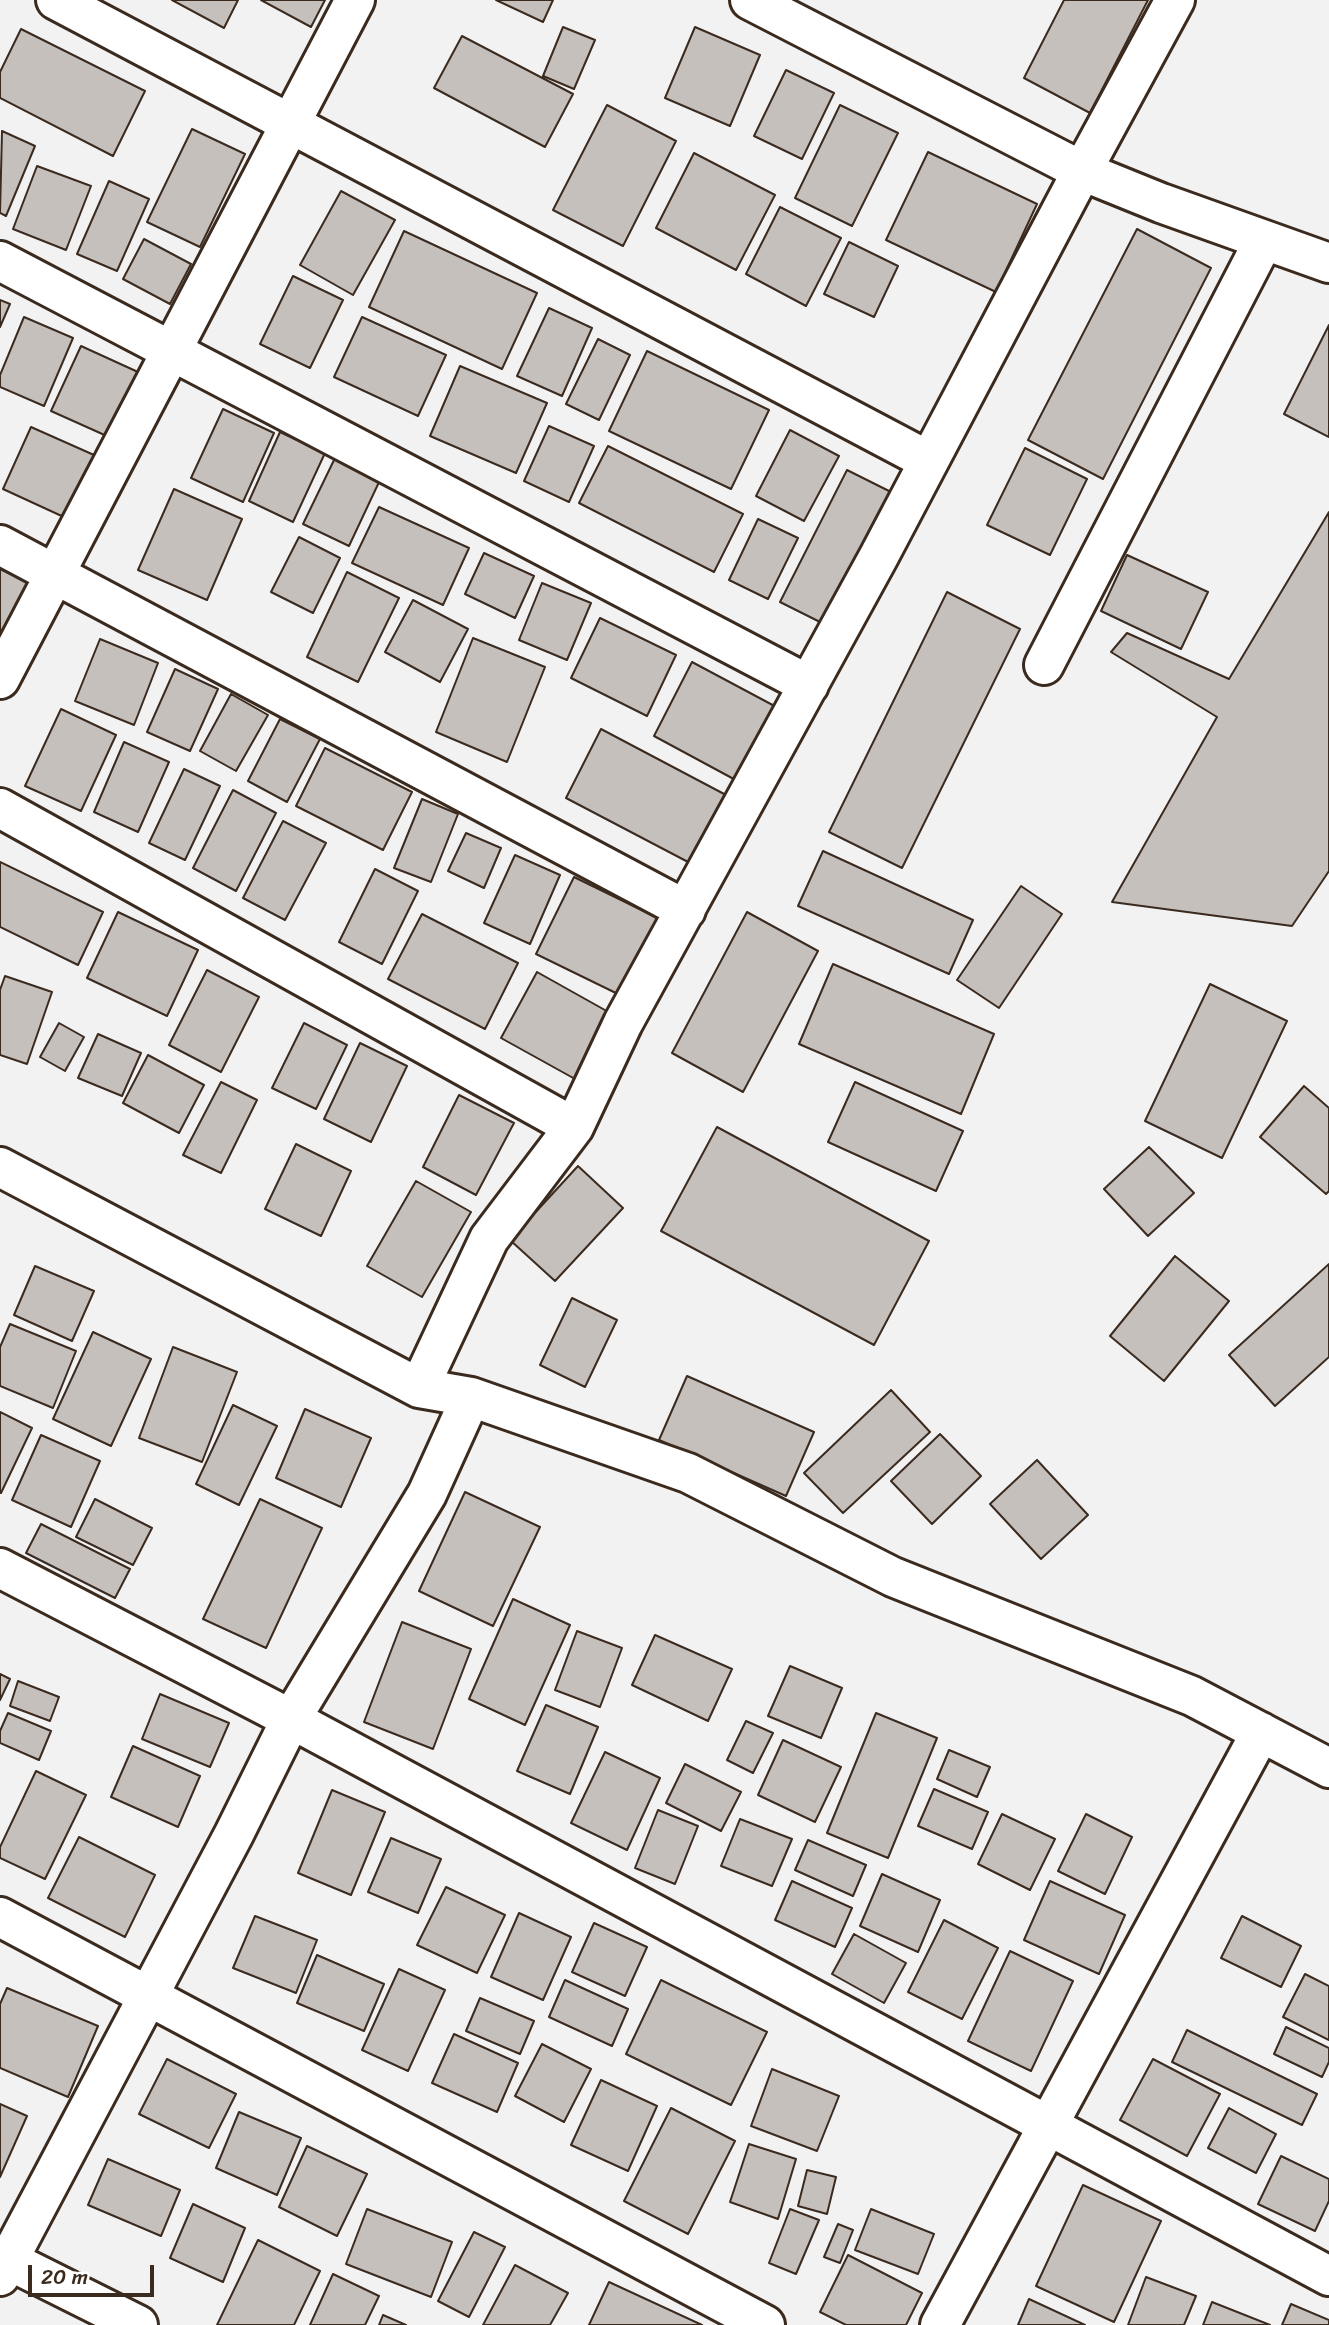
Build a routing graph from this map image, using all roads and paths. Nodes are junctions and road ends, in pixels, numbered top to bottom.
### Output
1 (56, 0) edge
2 (355, 0) edge
3 (750, 0) edge
4 (1175, 0) edge
5 (290, 123) junction
6 (1082, 171) junction
7 (1265, 240) junction
8 (0, 261) edge
9 (1329, 263) edge
10 (171, 353) junction
11 (929, 461) junction
12 (0, 545) edge
13 (54, 575) junction
14 (1044, 665) dead end
15 (0, 679) edge
16 (808, 685) junction
17 (0, 808) edge
18 (686, 910) junction
19 (574, 1127) junction
20 (0, 1167) edge
21 (419, 1388) junction
22 (471, 1397) junction
23 (0, 1568) edge
24 (291, 1718) junction
25 (1261, 1732) junction
26 (1329, 1769) edge
27 (0, 1917) edge
28 (148, 1997) junction
29 (1047, 2124) junction
30 (3, 2264) edge
31 (1329, 2276) edge
32 (138, 2325) edge
33 (765, 2325) edge
34 (940, 2325) edge

1 - 5 street
2 - 5 street
3 - 6 street
4 - 6 street
5 - 10 street
5 - 11 street
6 - 7 street
6 - 11 street
7 - 9 street
7 - 14 street
8 - 10 street
10 - 13 street
10 - 16 street
11 - 16 street
12 - 13 street
13 - 15 street
13 - 18 street
16 - 18 street
17 - 19 street
18 - 19 street
19 - 21 street
20 - 21 street
21 - 22 street
22 - 24 street
22 - 25 street
23 - 24 street
24 - 28 street
24 - 29 street
25 - 26 street
25 - 29 street
27 - 28 street
28 - 30 street
28 - 33 street
29 - 31 street
29 - 34 street
30 - 32 street

